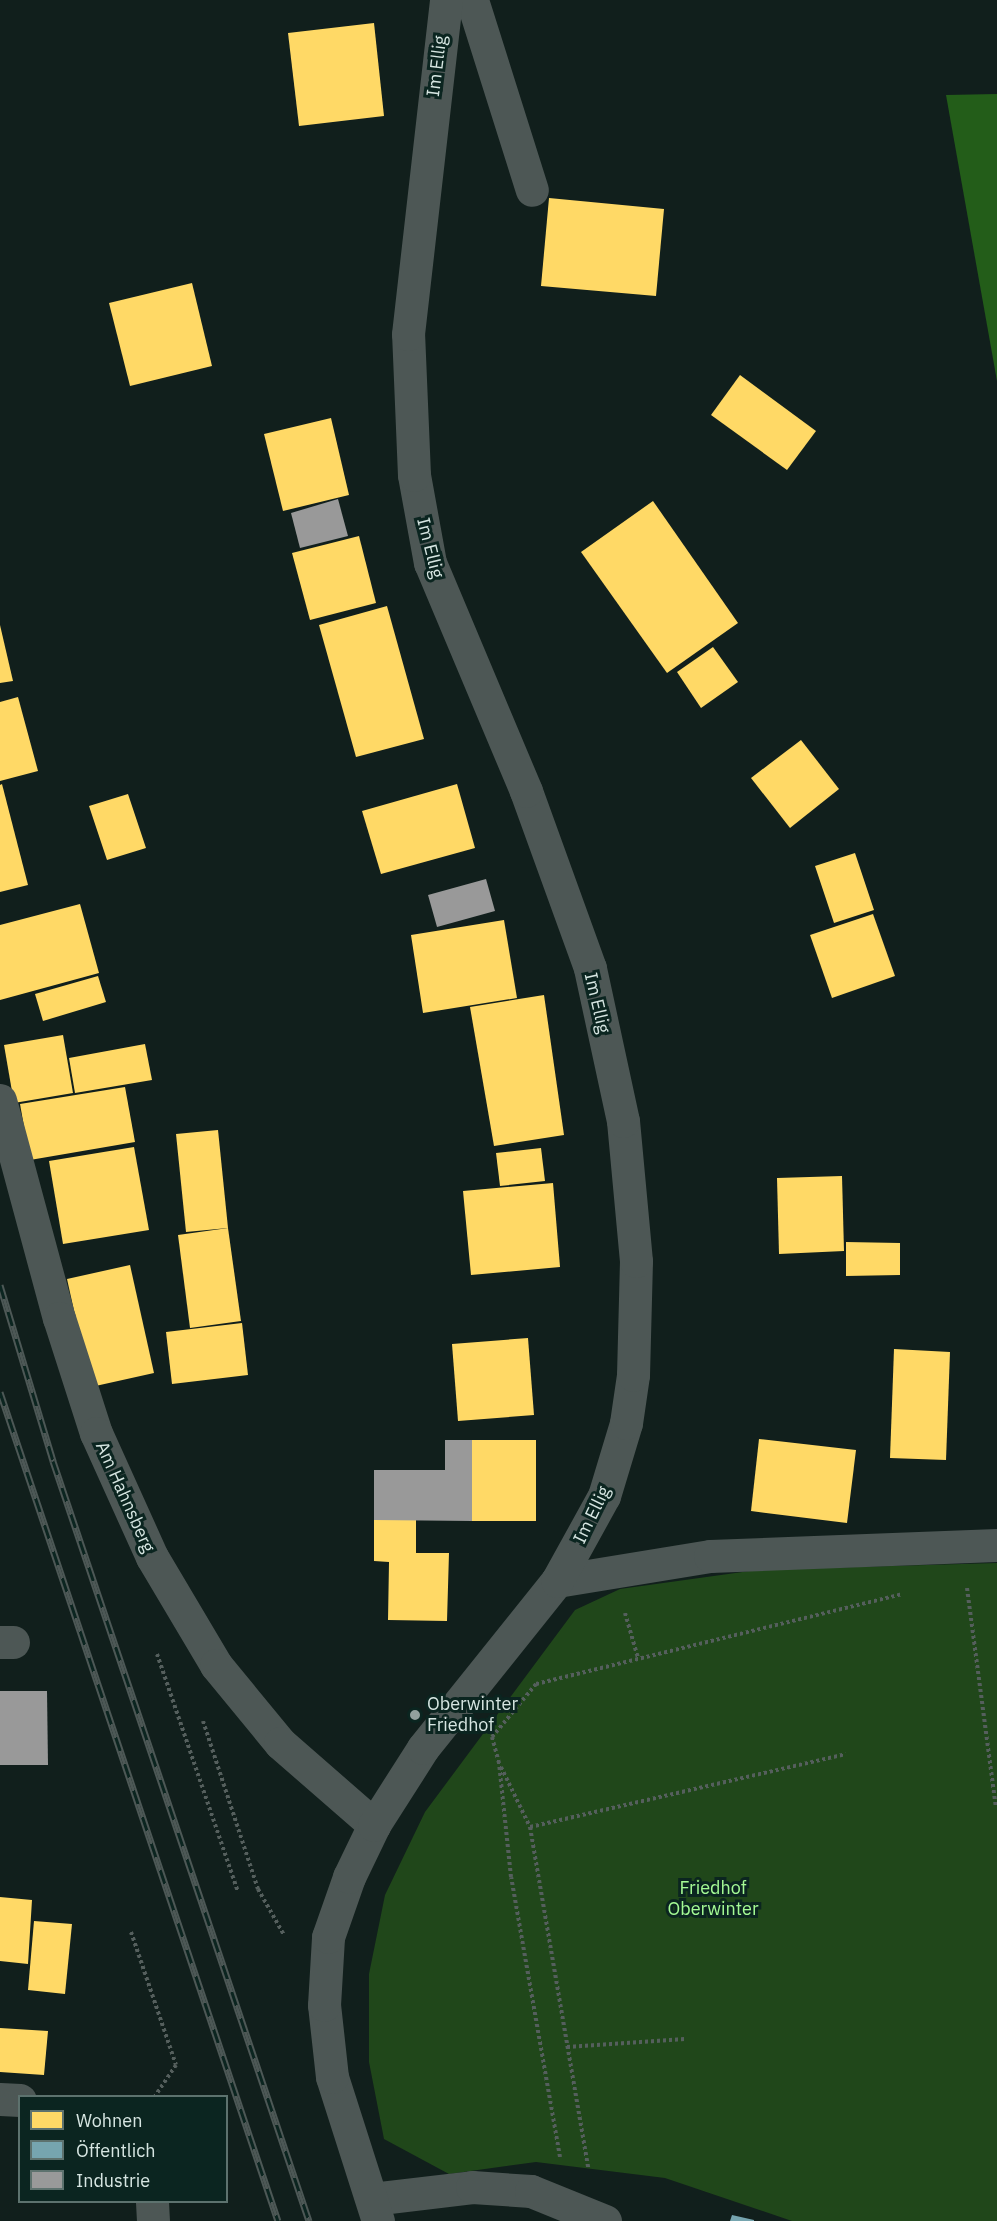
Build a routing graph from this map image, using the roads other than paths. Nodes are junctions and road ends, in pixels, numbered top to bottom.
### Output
1 (446, 0) edge
2 (472, 0) edge
3 (532, 190) dead end
4 (0, 1100) edge
5 (997, 1545) edge
6 (557, 1581) junction
7 (374, 1825) junction
8 (0, 2099) edge
9 (18, 2100) edge
10 (152, 2203) edge
11 (375, 2210) edge
12 (153, 2221) edge
13 (605, 2221) edge

1 - 6 street, Im Ellig
2 - 3 street
4 - 7 street, Am Hahnsberg
5 - 6 street
6 - 7 street, Im Ellig
7 - 11 street, Im Ellig
8 - 9 street
10 - 12 street
11 - 13 street

